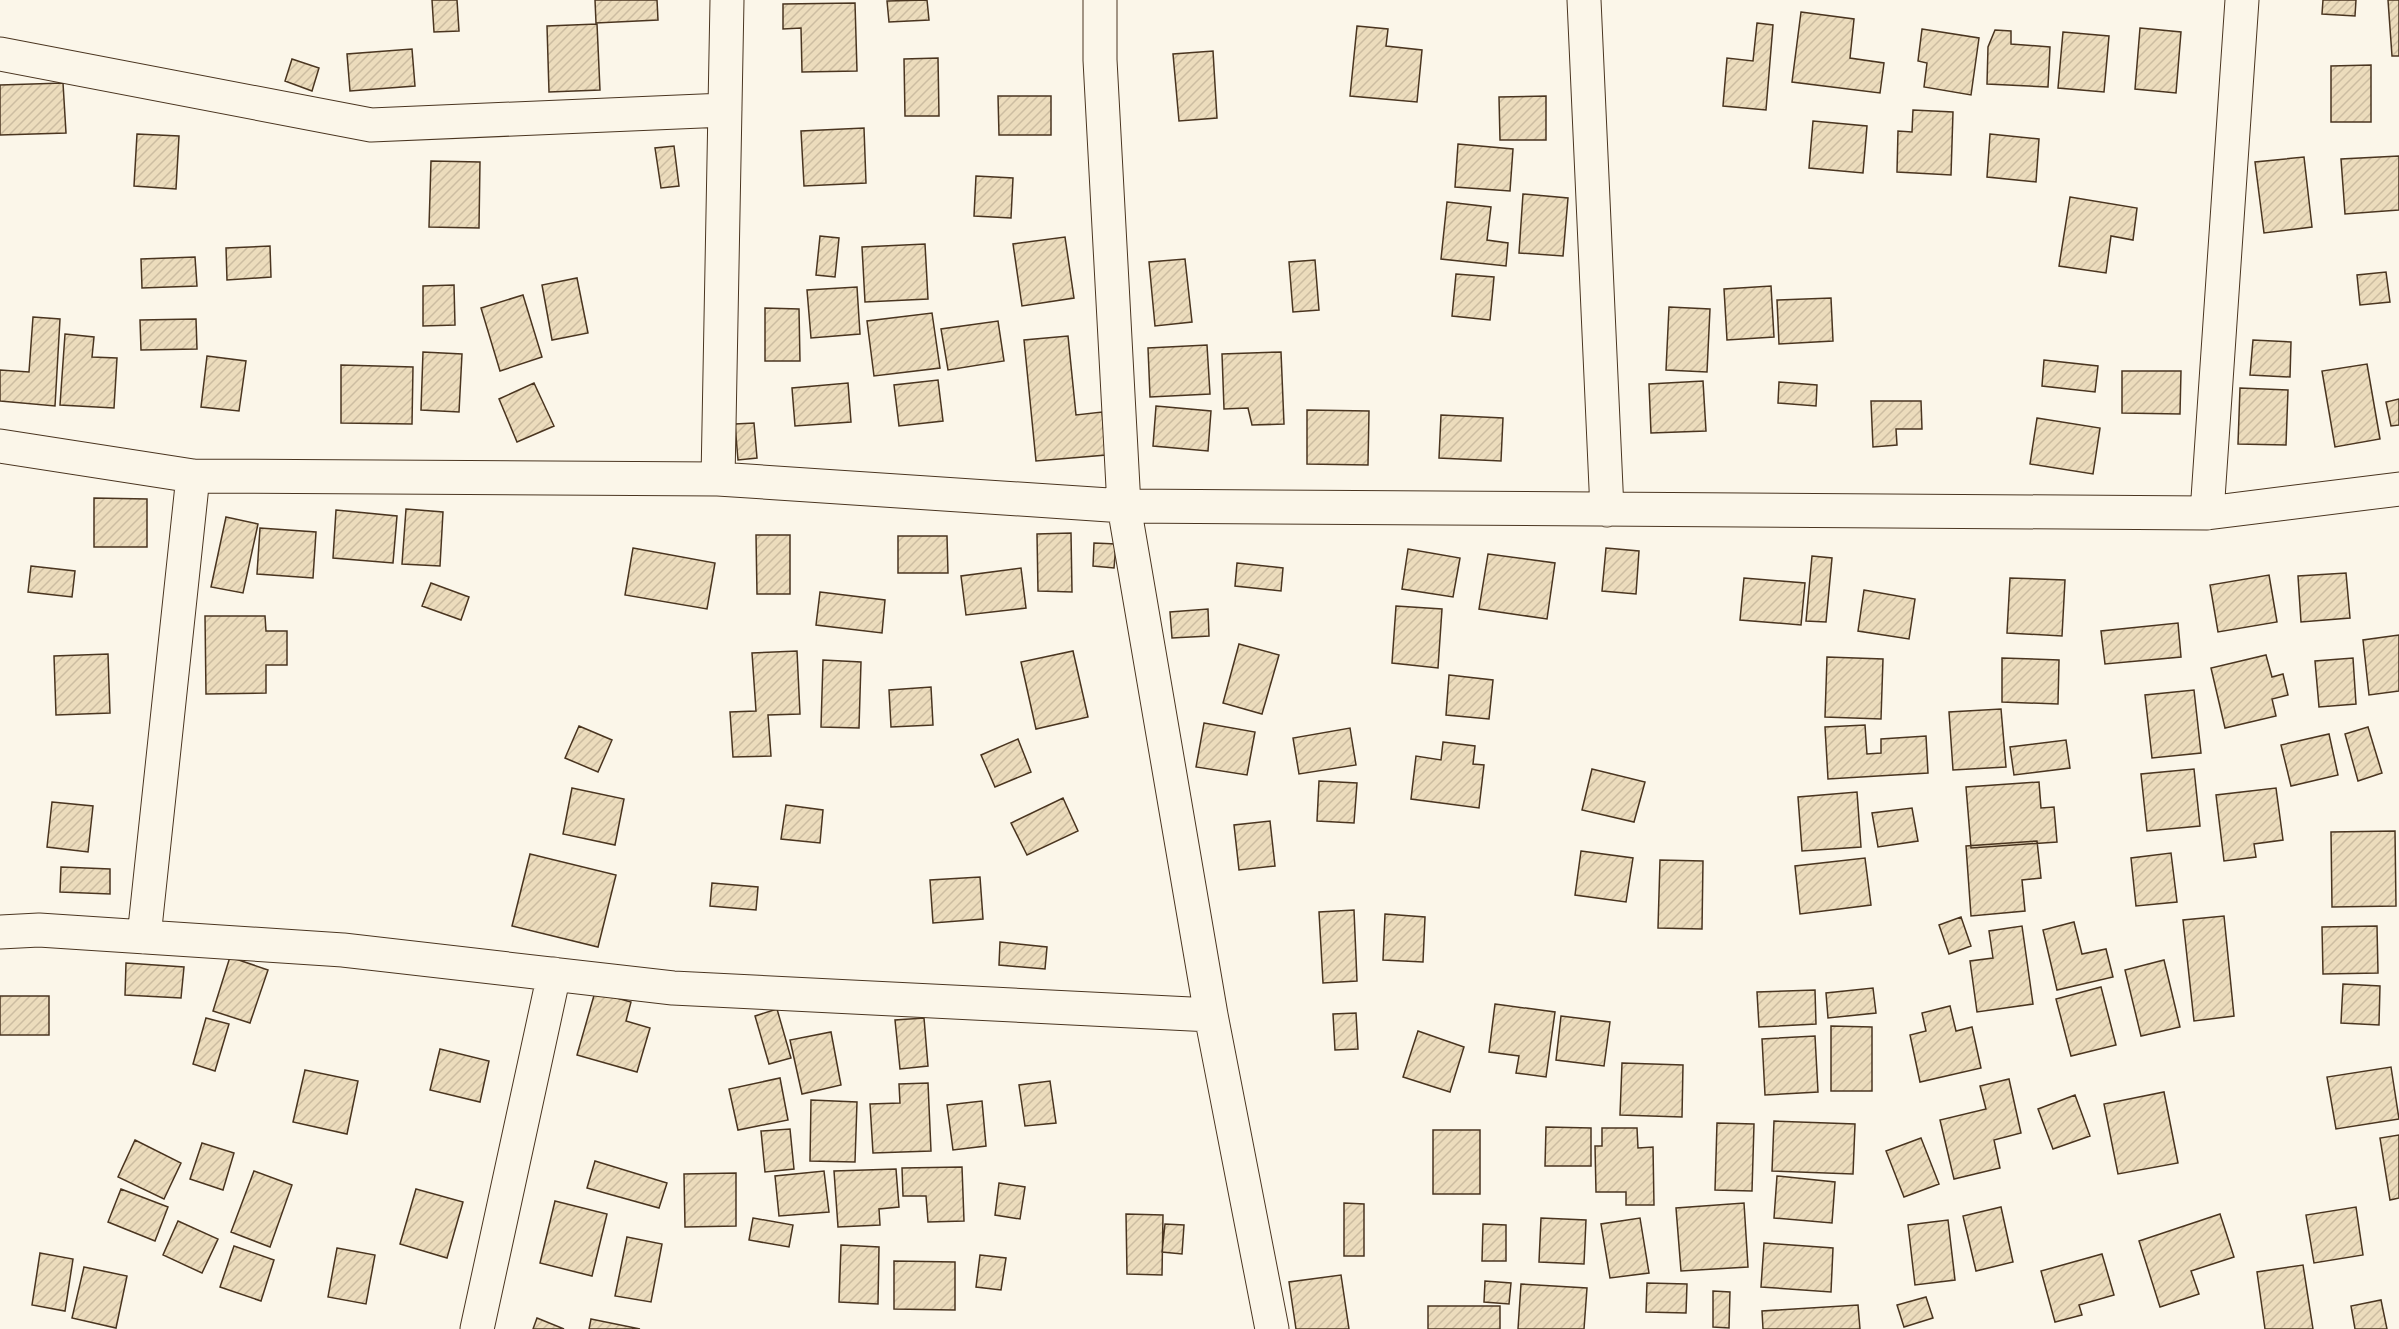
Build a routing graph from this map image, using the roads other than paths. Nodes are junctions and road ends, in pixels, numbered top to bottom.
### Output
1 (727, 0) edge
2 (1100, 0) edge
3 (1584, 0) edge
4 (2242, 0) edge
5 (0, 54) edge
6 (725, 110) junction
7 (0, 446) edge
8 (193, 476) junction
9 (718, 480) junction
10 (2399, 489) edge
11 (1124, 506) junction
12 (1607, 510) junction
13 (2207, 513) junction
14 (0, 932) edge
15 (144, 936) junction
16 (555, 974) junction
17 (1210, 1016) junction
18 (477, 1329) edge
19 (1272, 1329) edge

1 - 6 street
2 - 11 street
3 - 12 street
4 - 13 street
5 - 6 street
6 - 9 street
7 - 8 street
8 - 9 street
8 - 15 street
9 - 11 street
10 - 13 street
11 - 12 street
11 - 17 street
12 - 13 street
14 - 15 street
15 - 16 street
16 - 17 street
16 - 18 street
17 - 19 street

